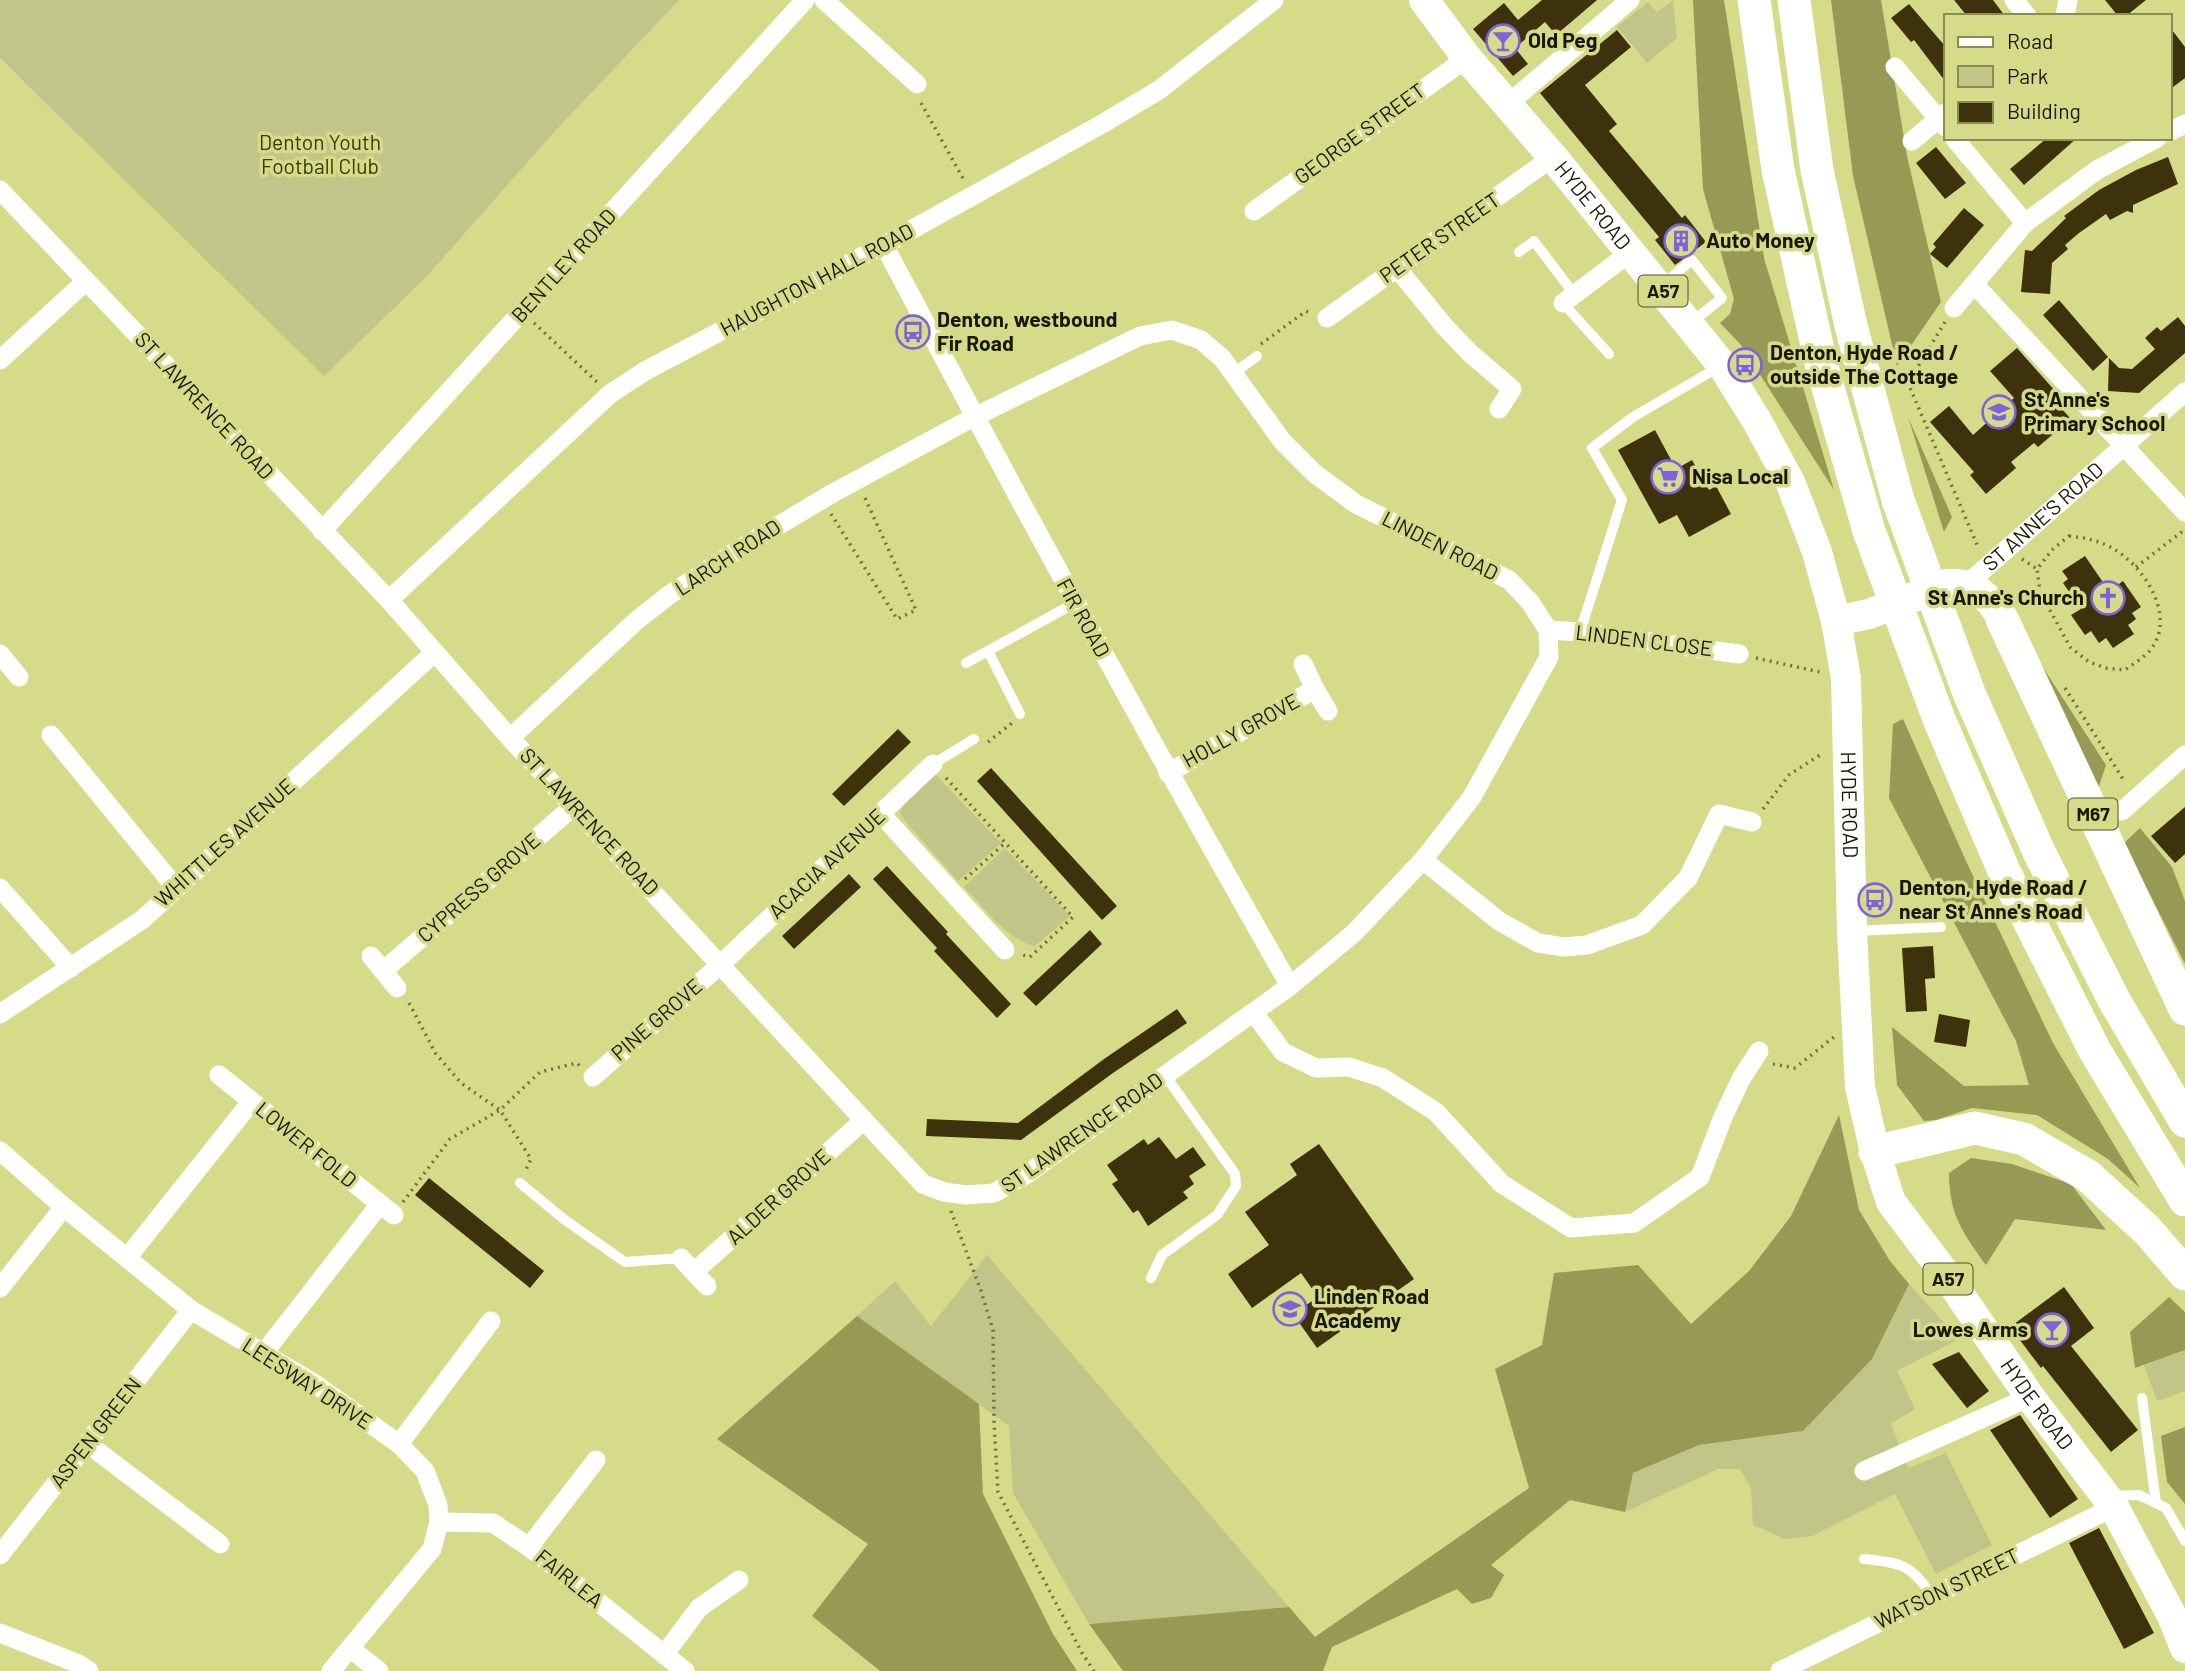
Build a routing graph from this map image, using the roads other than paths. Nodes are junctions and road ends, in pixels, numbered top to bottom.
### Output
1 (806, 0) edge
2 (824, 0) edge
3 (1274, 0) edge
4 (1424, 0) edge
5 (1630, 0) edge
6 (1754, 0) edge
7 (1794, 0) edge
8 (2014, 0) edge
9 (2025, 14) edge
10 (1467, 58) junction
11 (1895, 67) dead end
12 (917, 84) road end
13 (1508, 104) junction
14 (1943, 120) edge
15 (1956, 140) edge
16 (2153, 140) edge
17 (1912, 141) dead end
18 (1553, 157) junction
19 (0, 190) edge
20 (1254, 211) dead end
21 (2025, 223) junction
22 (884, 245) junction
23 (1518, 252) dead end
24 (1631, 252) junction
25 (1398, 268) junction
26 (86, 281) junction
27 (1975, 285) junction
28 (1659, 287) junction
29 (1569, 298) junction
30 (1954, 308) road end
31 (1326, 318) road end
32 (1689, 325) junction
33 (1609, 354) dead end
34 (1256, 356) road end
35 (0, 360) edge
36 (1722, 365) junction
37 (1233, 374) junction
38 (2185, 392) edge
39 (1499, 409) dead end
40 (974, 417) junction
41 (2124, 444) junction
42 (2185, 512) edge
43 (322, 531) junction
44 (1956, 584) junction
45 (389, 600) junction
46 (1075, 603) junction
47 (2002, 619) joint
48 (1836, 621) junction
49 (1548, 630) junction
50 (1580, 632) junction
51 (988, 651) junction
52 (435, 652) junction
53 (0, 654) edge
54 (1739, 654) road end
55 (966, 663) dead end
56 (1303, 664) dead end
57 (19, 677) dead end
58 (1315, 689) junction
59 (1328, 711) dead end
60 (1020, 713) road end
61 (51, 735) dead end
62 (510, 738) junction
63 (974, 739) road end
64 (2185, 755) edge
65 (933, 764) joint
66 (1168, 773) junction
67 (2129, 804) road end
68 (575, 805) junction
69 (881, 814) junction
70 (1752, 822) road end
71 (1423, 860) junction
72 (0, 888) edge
73 (176, 888) junction
74 (1941, 927) dead end
75 (1852, 931) junction
76 (1005, 950) road end
77 (721, 964) junction
78 (71, 968) junction
79 (1290, 986) junction
80 (397, 988) road end
81 (2185, 1009) edge
82 (0, 1014) edge
83 (1247, 1018) junction
84 (1759, 1051) dead end
85 (219, 1075) dead end
86 (1165, 1075) junction
87 (593, 1077) road end
88 (251, 1102) junction
89 (863, 1121) junction
90 (2185, 1121) edge
91 (0, 1151) edge
92 (1875, 1153) junction
93 (520, 1183) road end
94 (2185, 1200) edge
95 (64, 1207) junction
96 (127, 1258) junction
97 (694, 1272) joint
98 (2185, 1274) edge
99 (1151, 1278) dead end
100 (0, 1288) edge
101 (191, 1310) junction
102 (491, 1321) dead end
103 (263, 1354) junction
104 (2030, 1397) junction
105 (2142, 1398) dead end
106 (88, 1444) junction
107 (399, 1444) junction
108 (596, 1460) dead end
109 (1864, 1471) dead end
110 (2109, 1502) junction
111 (2156, 1503) junction
112 (439, 1522) junction
113 (2185, 1541) edge
114 (220, 1544) dead end
115 (529, 1547) junction
116 (0, 1555) edge
117 (1864, 1559) dead end
118 (739, 1580) dead end
119 (1932, 1597) junction
120 (1, 1639) edge
121 (2185, 1648) edge
122 (351, 1649) junction
123 (664, 1655) junction
124 (1786, 1670) edge
125 (89, 1671) edge
126 (331, 1671) edge
127 (379, 1671) edge
128 (685, 1671) edge

1 - 43 street, BENTLEY ROAD
2 - 12 street
3 - 22 street, HAUGHTON HALL ROAD
4 - 10 main road, HYDE ROAD / A57
5 - 13 street
6 - 94 highway
7 - 90 highway
8 - 9 street
10 - 13 main road, HYDE ROAD / A57
10 - 20 street, GEORGE STREET
11 - 14 street
13 - 18 main road, HYDE ROAD / A57
14 - 17 street
15 - 21 street
16 - 21 street
18 - 24 main road, HYDE ROAD / A57
18 - 25 street, PETER STREET
19 - 26 street, ST LAWRENCE ROAD
21 - 27 street
22 - 40 street, FIR ROAD
22 - 45 street, HAUGHTON HALL ROAD
23 - 29 lane
24 - 28 main road, HYDE ROAD / A57
24 - 29 street
25 - 31 street, PETER STREET
25 - 39 street
26 - 35 street
26 - 43 street, ST LAWRENCE ROAD
27 - 30 street
27 - 41 street
28 - 32 main road, HYDE ROAD / A57
28 - 32 lane
29 - 33 lane
32 - 36 main road, HYDE ROAD / A57
34 - 37 lane
36 - 48 main road, HYDE ROAD / A57
36 - 50 lane
37 - 40 street, LINDEN ROAD
37 - 49 street, LINDEN ROAD
38 - 41 street, ST ANNE'S ROAD
40 - 46 street, FIR ROAD
40 - 62 street, LARCH ROAD
41 - 42 street
41 - 44 street, ST ANNE'S ROAD
43 - 45 street, ST LAWRENCE ROAD
44 - 47 main road, ST ANNE'S ROAD
44 - 48 main road, ST ANNE'S ROAD
45 - 52 street, ST LAWRENCE ROAD
46 - 51 lane
46 - 66 street, FIR ROAD
47 - 81 highway, M67
48 - 75 main road, HYDE ROAD / A57
49 - 50 street, LINDEN CLOSE
49 - 71 street
50 - 54 street, LINDEN CLOSE
51 - 55 lane
51 - 60 lane
52 - 62 street, ST LAWRENCE ROAD
52 - 73 street, WHITTLES AVENUE
53 - 57 street
56 - 58 street, HOLLY GROVE
58 - 59 street, HOLLY GROVE
58 - 66 street, HOLLY GROVE
61 - 73 street
62 - 68 street, ST LAWRENCE ROAD
63 - 65 lane
64 - 67 street
65 - 69 street, ACACIA AVENUE
66 - 79 street, FIR ROAD
68 - 77 street, ST LAWRENCE ROAD
68 - 80 street, CYPRESS GROVE
69 - 76 street
69 - 77 street, ACACIA AVENUE
70 - 71 street
71 - 79 street
72 - 78 street
73 - 78 street, WHITTLES AVENUE
74 - 75 lane
75 - 92 main road, HYDE ROAD / A57
77 - 87 street, PINE GROVE
77 - 89 street, ST LAWRENCE ROAD
78 - 82 street, WHITTLES AVENUE
79 - 83 street
83 - 84 street
83 - 86 street, ST LAWRENCE ROAD
85 - 88 street, LOWER FOLD
86 - 89 street, ST LAWRENCE ROAD
86 - 99 lane
88 - 96 street
88 - 103 street, LOWER FOLD
89 - 97 street, ALDER GROVE
91 - 95 street, LEESWAY DRIVE
92 - 98 highway
92 - 104 main road, HYDE ROAD / A57
93 - 97 lane
95 - 96 street, LEESWAY DRIVE
95 - 100 street
96 - 101 street, LEESWAY DRIVE
101 - 103 street, LEESWAY DRIVE
101 - 106 street, ASPEN GREEN
102 - 107 street
103 - 107 street, LEESWAY DRIVE
104 - 109 street
104 - 110 main road, HYDE ROAD / A57
105 - 111 lane
106 - 114 street
106 - 116 street, ASPEN GREEN
107 - 112 street, LEESWAY DRIVE
108 - 115 street
110 - 111 lane
110 - 119 street, WATSON STREET
110 - 121 main road, HYDE ROAD / A57
111 - 113 lane
112 - 115 street, FAIRLEA
112 - 122 street
115 - 123 street, FAIRLEA
117 - 119 lane
118 - 123 street
119 - 124 street, WATSON STREET
120 - 125 street
122 - 126 street
122 - 127 street
123 - 128 street, FAIRLEA

